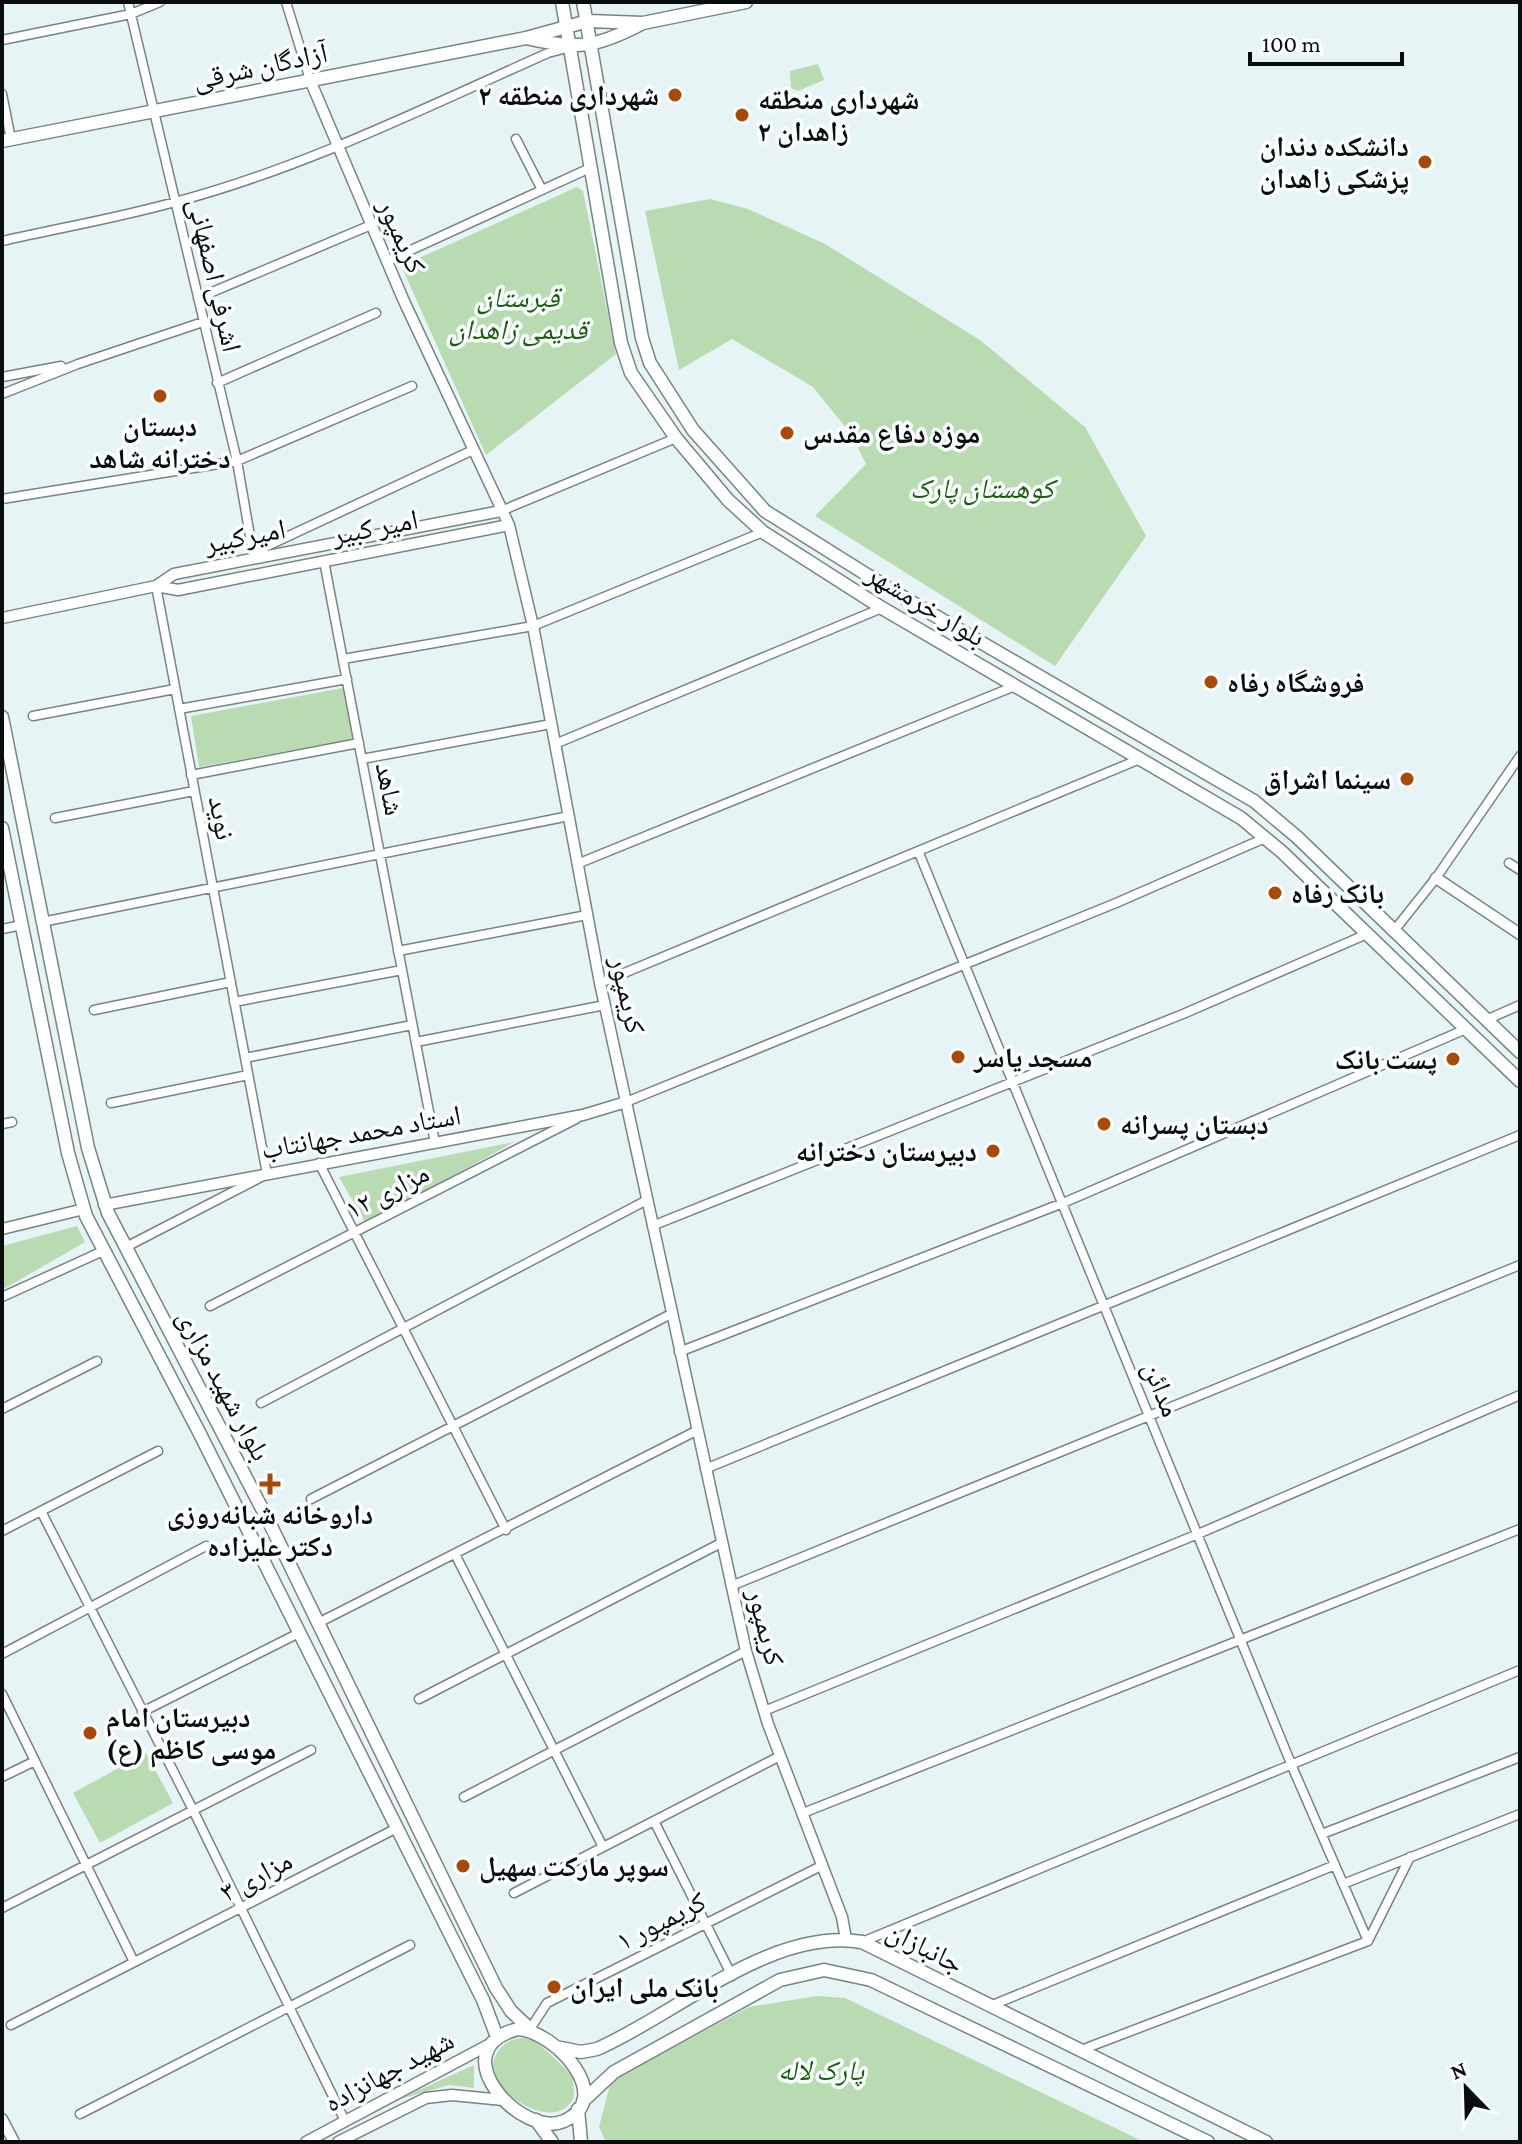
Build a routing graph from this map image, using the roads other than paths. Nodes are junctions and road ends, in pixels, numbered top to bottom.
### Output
1 (128, 2) edge
2 (160, 2) edge
3 (286, 2) edge
4 (562, 2) edge
5 (583, 2) edge
6 (746, 2) edge
7 (131, 14) junction
8 (588, 21) junction
9 (643, 23) junction
10 (565, 25) junction
11 (526, 38) junction
12 (2, 40) edge
13 (591, 43) junction
14 (569, 48) junction
15 (310, 80) junction
16 (2, 94) edge
17 (155, 112) junction
18 (516, 139) dead end
19 (7, 140) edge
20 (336, 147) junction
21 (590, 168) junction
22 (542, 190) junction
23 (176, 202) junction
24 (371, 225) junction
25 (623, 229) junction
26 (602, 232) junction
27 (2, 241) edge
28 (387, 261) junction
29 (198, 298) junction
30 (376, 313) dead end
31 (203, 322) junction
32 (78, 364) junction
33 (2, 377) edge
34 (217, 383) junction
35 (412, 386) dead end
36 (2, 394) edge
37 (676, 438) junction
38 (471, 451) junction
39 (237, 461) junction
40 (2, 499) edge
41 (501, 511) junction
42 (509, 525) junction
43 (763, 532) junction
44 (254, 559) junction
45 (324, 561) junction
46 (156, 586) junction
47 (882, 608) junction
48 (2, 618) edge
49 (533, 626) junction
50 (953, 627) junction
51 (942, 643) junction
52 (343, 659) junction
53 (347, 679) junction
54 (1015, 686) junction
55 (175, 689) junction
56 (179, 709) junction
57 (33, 716) dead end
58 (2, 717) edge
59 (551, 724) junction
60 (359, 743) junction
61 (555, 744) junction
62 (1520, 756) edge
63 (362, 759) junction
64 (1140, 759) junction
65 (1510, 772) junction
66 (191, 775) junction
67 (1520, 775) edge
68 (194, 791) junction
69 (569, 816) junction
70 (55, 818) dead end
71 (2, 828) edge
72 (1265, 838) junction
73 (380, 853) junction
74 (919, 853) junction
75 (1509, 863) dead end
76 (577, 864) junction
77 (1520, 870) edge
78 (1436, 878) junction
79 (213, 887) junction
80 (587, 915) junction
81 (42, 922) junction
82 (22, 925) junction
83 (2, 929) edge
84 (1393, 932) junction
85 (1367, 934) junction
86 (1520, 934) edge
87 (398, 951) junction
88 (963, 962) junction
89 (402, 970) junction
90 (231, 982) junction
91 (600, 983) junction
92 (234, 1002) junction
93 (605, 1005) junction
94 (1520, 1005) edge
95 (94, 1010) dead end
96 (1486, 1020) junction
97 (412, 1025) junction
98 (1466, 1029) junction
99 (64, 1032) junction
100 (44, 1036) junction
101 (416, 1042) junction
102 (1520, 1052) edge
103 (245, 1058) junction
104 (248, 1075) junction
105 (1014, 1081) junction
106 (1520, 1081) edge
107 (626, 1102) junction
108 (111, 1103) dead end
109 (583, 1115) junction
110 (1520, 1135) edge
111 (435, 1143) junction
112 (319, 1163) junction
113 (267, 1174) junction
114 (647, 1200) junction
115 (1063, 1203) junction
116 (104, 1205) junction
117 (84, 1209) junction
118 (652, 1226) junction
119 (2, 1229) edge
120 (354, 1233) junction
121 (126, 1247) junction
122 (103, 1251) junction
123 (1520, 1265) edge
124 (2, 1297) edge
125 (210, 1306) dead end
126 (1104, 1306) junction
127 (671, 1314) junction
128 (402, 1329) junction
129 (679, 1352) junction
130 (97, 1361) dead end
131 (1520, 1395) edge
132 (261, 1403) dead end
133 (2, 1409) edge
134 (1149, 1416) junction
135 (452, 1426) junction
136 (696, 1431) junction
137 (158, 1451) dead end
138 (705, 1469) junction
139 (311, 1499) dead end
140 (41, 1511) junction
141 (1520, 1529) edge
142 (506, 1530) junction
143 (2, 1531) edge
144 (1198, 1534) junction
145 (721, 1543) junction
146 (206, 1546) dead end
147 (456, 1556) junction
148 (731, 1586) junction
149 (90, 1609) junction
150 (318, 1623) junction
151 (299, 1633) junction
152 (1241, 1640) junction
153 (746, 1651) junction
154 (2, 1654) edge
155 (505, 1655) junction
156 (1520, 1670) edge
157 (2, 1694) edge
158 (419, 1699) dead end
159 (764, 1711) junction
160 (142, 1712) junction
161 (311, 1750) dead end
162 (554, 1750) junction
163 (780, 1756) junction
164 (1520, 1757) edge
165 (35, 1761) junction
166 (1291, 1764) junction
167 (2, 1777) edge
168 (464, 1797) dead end
169 (193, 1810) junction
170 (803, 1813) junction
171 (1520, 1814) edge
172 (654, 1821) junction
173 (397, 1828) junction
174 (1322, 1834) junction
175 (603, 1847) junction
176 (1410, 1857) junction
177 (87, 1865) junction
178 (823, 1865) junction
179 (1335, 1865) junction
180 (1343, 1884) junction
181 (514, 1893) dead end
182 (2, 1908) edge
183 (242, 1909) junction
184 (706, 1924) junction
185 (846, 1939) junction
186 (1368, 1941) junction
187 (862, 1942) junction
188 (410, 1945) dead end
189 (134, 1962) junction
190 (733, 1976) junction
191 (990, 2006) junction
192 (289, 2008) junction
193 (11, 2025) dead end
194 (530, 2029) junction
195 (495, 2040) junction
196 (556, 2047) junction
197 (1081, 2050) junction
198 (503, 2100) junction
199 (580, 2105) junction
200 (80, 2114) dead end
201 (533, 2118) junction
202 (2, 2119) edge
203 (345, 2121) junction
204 (352, 2134) junction
205 (14, 2142) edge
206 (306, 2142) edge
207 (338, 2142) edge
208 (552, 2142) edge
209 (581, 2142) edge
210 (1208, 2142) edge
211 (1266, 2142) edge

1 - 7 street, اشرفی اصفهانی
2 - 7 street
3 - 15 street
4 - 10 main road, بلوار خرمشهر
5 - 8 main road, بلوار خرمشهر
6 - 9 main road
7 - 12 street
7 - 17 street, اشرفی اصفهانی
8 - 9 main road, آزادگان شرقی
8 - 10 main road, آزادگان شرقی
8 - 13 main road, بلوار خرمشهر
9 - 13 main road
10 - 11 main road, آزادگان شرقی
10 - 14 main road, بلوار خرمشهر
11 - 14 main road, آزادگان شرقی
11 - 15 main road, آزادگان شرقی
13 - 14 main road
13 - 25 main road, بلوار خرمشهر
14 - 20 street
14 - 21 main road, بلوار خرمشهر
15 - 17 main road, آزادگان شرقی
15 - 20 street, کریمپور
16 - 19 street
17 - 19 main road, آزادگان شرقی
17 - 23 street, اشرفی اصفهانی
18 - 22 street
20 - 23 street
20 - 24 street, کریمپور
21 - 22 street
21 - 26 main road, بلوار خرمشهر
22 - 28 street
23 - 27 street
23 - 29 street, اشرفی اصفهانی
24 - 28 street, کریمپور
24 - 29 street
25 - 26 main road
25 - 50 main road, بلوار خرمشهر
26 - 37 main road, بلوار خرمشهر
28 - 38 street, کریمپور
29 - 31 street, اشرفی اصفهانی
30 - 34 street
31 - 32 street
31 - 34 street, اشرفی اصفهانی
32 - 33 street
32 - 36 street
34 - 39 street, اشرفی اصفهانی
35 - 39 street
37 - 41 street
37 - 43 main road, بلوار خرمشهر
38 - 41 street, کریمپور
38 - 44 street
39 - 40 street
39 - 44 street, اشرفی اصفهانی
41 - 42 street, کریمپور
41 - 44 street, امیرکبیر
42 - 45 street, امیر کبیر
42 - 49 street, کریمپور
43 - 47 main road, بلوار خرمشهر
43 - 49 street
44 - 46 street, امیرکبیر
45 - 46 street, امیر کبیر
45 - 52 street, شاهد
46 - 48 street, امیرکبیر
46 - 55 street, نوید
47 - 51 main road, بلوار خرمشهر
47 - 61 street
49 - 52 street
49 - 59 street, کریمپور
50 - 51 main road
50 - 84 main road, بلوار خرمشهر
51 - 54 main road, بلوار خرمشهر
52 - 53 street, شاهد
53 - 56 street
53 - 60 street, شاهد
54 - 64 main road, بلوار خرمشهر
54 - 76 street
55 - 56 street, نوید
55 - 57 street
56 - 66 street, نوید
58 - 81 main road, بلوار شهید مزاری
59 - 61 street, کریمپور
59 - 63 street
60 - 63 street, شاهد
60 - 66 street
61 - 69 street, کریمپور
62 - 65 street
63 - 73 street, شاهد
64 - 72 main road, بلوار خرمشهر
64 - 74 street
65 - 67 street
65 - 78 street
66 - 68 street, نوید
68 - 70 street
68 - 79 street, نوید
69 - 73 street
69 - 76 street, کریمپور
71 - 82 main road, بلوار شهید مزاری
72 - 85 main road, بلوار خرمشهر
72 - 88 street
73 - 79 street
73 - 87 street, شاهد
74 - 88 street, مدائن
74 - 91 street
75 - 77 street
76 - 80 street, کریمپور
78 - 84 street
78 - 86 street
79 - 81 street
79 - 90 street, نوید
80 - 87 street
80 - 91 street, کریمپور
81 - 99 main road, بلوار شهید مزاری
82 - 83 street
82 - 100 main road, بلوار شهید مزاری
84 - 96 main road, بلوار خرمشهر
85 - 98 main road, بلوار خرمشهر
85 - 105 street
87 - 89 street, شاهد
88 - 105 street, مدائن
88 - 107 street
89 - 92 street
89 - 97 street, شاهد
90 - 92 street, نوید
90 - 95 street
91 - 93 street, کریمپور
92 - 103 street, نوید
93 - 101 street
93 - 107 street, کریمپور
94 - 96 street
96 - 102 main road, بلوار خرمشهر
97 - 101 street, شاهد
97 - 103 street
98 - 106 main road, بلوار خرمشهر
98 - 115 street
99 - 100 main road
99 - 116 main road, بلوار شهید مزاری
100 - 117 main road, بلوار شهید مزاری
101 - 111 street, شاهد
103 - 104 street, نوید
104 - 108 street
104 - 113 street, نوید
105 - 115 street, مدائن
105 - 118 street
107 - 109 street, استاد محمد جهانتاب
107 - 114 street, کریمپور
109 - 111 street, استاد محمد جهانتاب
109 - 120 street, مزاری ۱۲
110 - 126 street
111 - 112 street, استاد محمد جهانتاب
112 - 113 street, استاد محمد جهانتاب
112 - 120 street
113 - 116 street, استاد محمد جهانتاب
113 - 121 street
114 - 118 street, کریمپور
114 - 128 street
115 - 126 street, مدائن
115 - 129 street
116 - 121 main road, بلوار شهید مزاری
117 - 119 street
117 - 122 main road, بلوار شهید مزاری
118 - 127 street, کریمپور
120 - 125 street, مزاری ۱۲
120 - 128 street
121 - 150 main road, بلوار شهید مزاری
122 - 124 street
122 - 151 main road, بلوار شهید مزاری
123 - 134 street
126 - 134 street, مدائن
126 - 138 street
127 - 129 street, کریمپور
127 - 135 street
128 - 132 street
128 - 135 street
129 - 136 street, کریمپور
130 - 133 street
131 - 144 street
134 - 144 street, مدائن
134 - 148 street
135 - 139 street
135 - 142 street
136 - 138 street, کریمپور
136 - 142 street
137 - 140 street
138 - 145 street, کریمپور
140 - 143 street
140 - 149 street
141 - 152 street
142 - 147 street
144 - 152 street, مدائن
144 - 159 street
145 - 148 street, کریمپور
145 - 155 street
146 - 149 street
147 - 150 street
147 - 155 street
148 - 153 street, کریمپور
149 - 154 street
149 - 160 street
150 - 151 main road
150 - 194 main road, بلوار شهید مزاری
151 - 160 street
151 - 173 main road, بلوار شهید مزاری
152 - 166 street, مدائن
152 - 170 street
153 - 159 street, کریمپور
153 - 162 street
155 - 158 street
155 - 162 street
156 - 166 street
157 - 165 street
159 - 163 street, کریمپور
160 - 169 street
161 - 169 street
162 - 168 street
162 - 175 street
163 - 170 street, کریمپور
163 - 172 street
164 - 174 street
165 - 167 street
165 - 177 street
166 - 174 street, مدائن
166 - 187 street
169 - 177 street
169 - 183 street
170 - 178 street, کریمپور
171 - 176 street
172 - 175 street
172 - 184 street
173 - 183 street, مزاری ۳
173 - 195 main road, بلوار شهید مزاری
174 - 179 street, مدائن
175 - 181 street
176 - 180 street
176 - 186 street
177 - 182 street
177 - 189 street
178 - 184 street, کریمپور ۱
178 - 185 street, کریمپور
179 - 180 street, مدائن
179 - 191 street
180 - 186 street, مدائن
183 - 189 street, مزاری ۳
183 - 192 street
184 - 190 street
184 - 194 street, کریمپور ۱
185 - 187 main road, جانبازان
185 - 190 main road, جانبازان
186 - 197 street
187 - 191 main road, جانبازان
188 - 192 street
189 - 193 street, مزاری ۳
190 - 196 main road, جانبازان
191 - 197 main road, جانبازان
192 - 200 street
192 - 203 street
194 - 195 main road
194 - 196 main road
195 - 198 main road
195 - 203 street, شهید جهانزاده
196 - 199 main road
197 - 211 main road, جانبازان
198 - 201 main road
198 - 204 street, شهید جهانزاده
199 - 201 main road
199 - 209 main road
199 - 210 main road, جانبازان
201 - 208 main road
202 - 205 street
203 - 204 street
203 - 206 street, شهید جهانزاده
204 - 207 street, شهید جهانزاده

